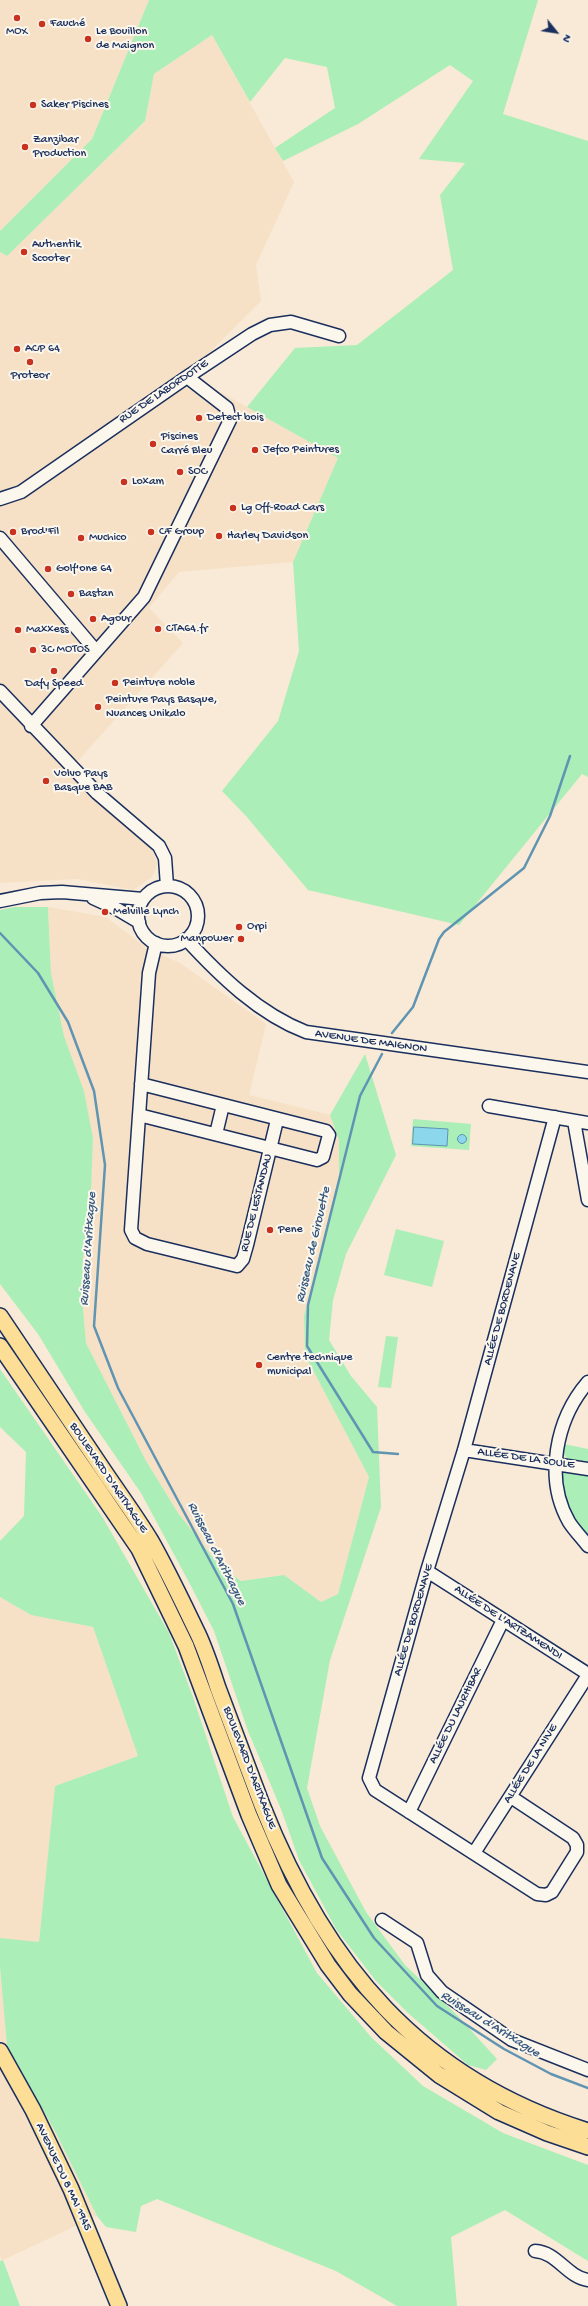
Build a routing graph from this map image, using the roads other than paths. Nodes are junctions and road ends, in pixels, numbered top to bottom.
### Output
1 (339, 336) dead end
2 (187, 377) junction
3 (0, 499) edge
4 (0, 538) edge
5 (96, 650) junction
6 (0, 691) edge
7 (31, 726) junction
8 (167, 886) junction
9 (82, 894) junction
10 (143, 900) junction
11 (0, 901) edge
12 (139, 922) junction
13 (186, 939) junction
14 (156, 943) junction
15 (588, 1072) edge
16 (141, 1084) junction
17 (223, 1106) junction
18 (489, 1106) dead end
19 (139, 1114) junction
20 (555, 1117) junction
21 (277, 1120) junction
22 (574, 1121) junction
23 (588, 1123) edge
24 (216, 1134) junction
25 (271, 1148) junction
26 (588, 1200) edge
27 (0, 1316) edge
28 (0, 1346) edge
29 (588, 1382) edge
30 (464, 1450) junction
31 (556, 1464) junction
32 (588, 1469) edge
33 (588, 1546) edge
34 (427, 1570) junction
35 (503, 1620) junction
36 (588, 1675) edge
37 (510, 1797) junction
38 (409, 1812) junction
39 (474, 1853) junction
40 (382, 1920) dead end
41 (0, 2051) edge
42 (588, 2070) edge
43 (588, 2131) edge
44 (588, 2147) edge
45 (535, 2251) dead end
46 (588, 2280) edge
47 (119, 2306) edge

1 - 2 street, RUE DE LABORDOTTE
2 - 3 street, RUE DE LABORDOTTE
2 - 5 street
4 - 5 street
5 - 7 street
6 - 7 street
7 - 8 street
8 - 10 street
8 - 13 street
9 - 10 street
9 - 11 street
9 - 12 street
10 - 12 street
12 - 14 street
13 - 14 street
13 - 15 street, AVENUE DE MAIGNON
14 - 16 street, RUE DE LESTANDAU
16 - 17 street, RUE DE LESTANDAU
16 - 19 street, RUE DE LESTANDAU
17 - 21 street, RUE DE LESTANDAU
17 - 24 street
18 - 20 street
19 - 24 street, RUE DE LESTANDAU
19 - 25 street, RUE DE LESTANDAU
20 - 22 street
20 - 30 street, ALLÉE DE BORDENAVE
21 - 25 street, RUE DE LESTANDAU
21 - 25 street, RUE DE LESTANDAU
22 - 23 street
22 - 26 street
24 - 25 street, RUE DE LESTANDAU
27 - 43 main road, BOULEVARD D'ARITXAGUE
28 - 44 main road, BOULEVARD D'ARITXAGUE
29 - 31 street
30 - 31 street, ALLÉE DE LA SOULE
30 - 34 street, ALLÉE DE BORDENAVE
31 - 32 street, ALLÉE DE LA SOULE
31 - 33 street
34 - 35 street, ALLÉE DE L'ARTZAMENDI
34 - 38 street, ALLÉE DE BORDENAVE
35 - 36 street, ALLÉE DE L'ARTZAMENDI
35 - 38 street, ALLÉE DU LAURHIBAR
36 - 37 street, ALLÉE DE LA NIVE
37 - 39 street, ALLÉE DE LA NIVE
37 - 39 street, ALLÉE DE BORDENAVE
38 - 39 street, ALLÉE DE BORDENAVE
40 - 42 street
41 - 47 main road, AVENUE DU 8 MAI 1945
45 - 46 street

